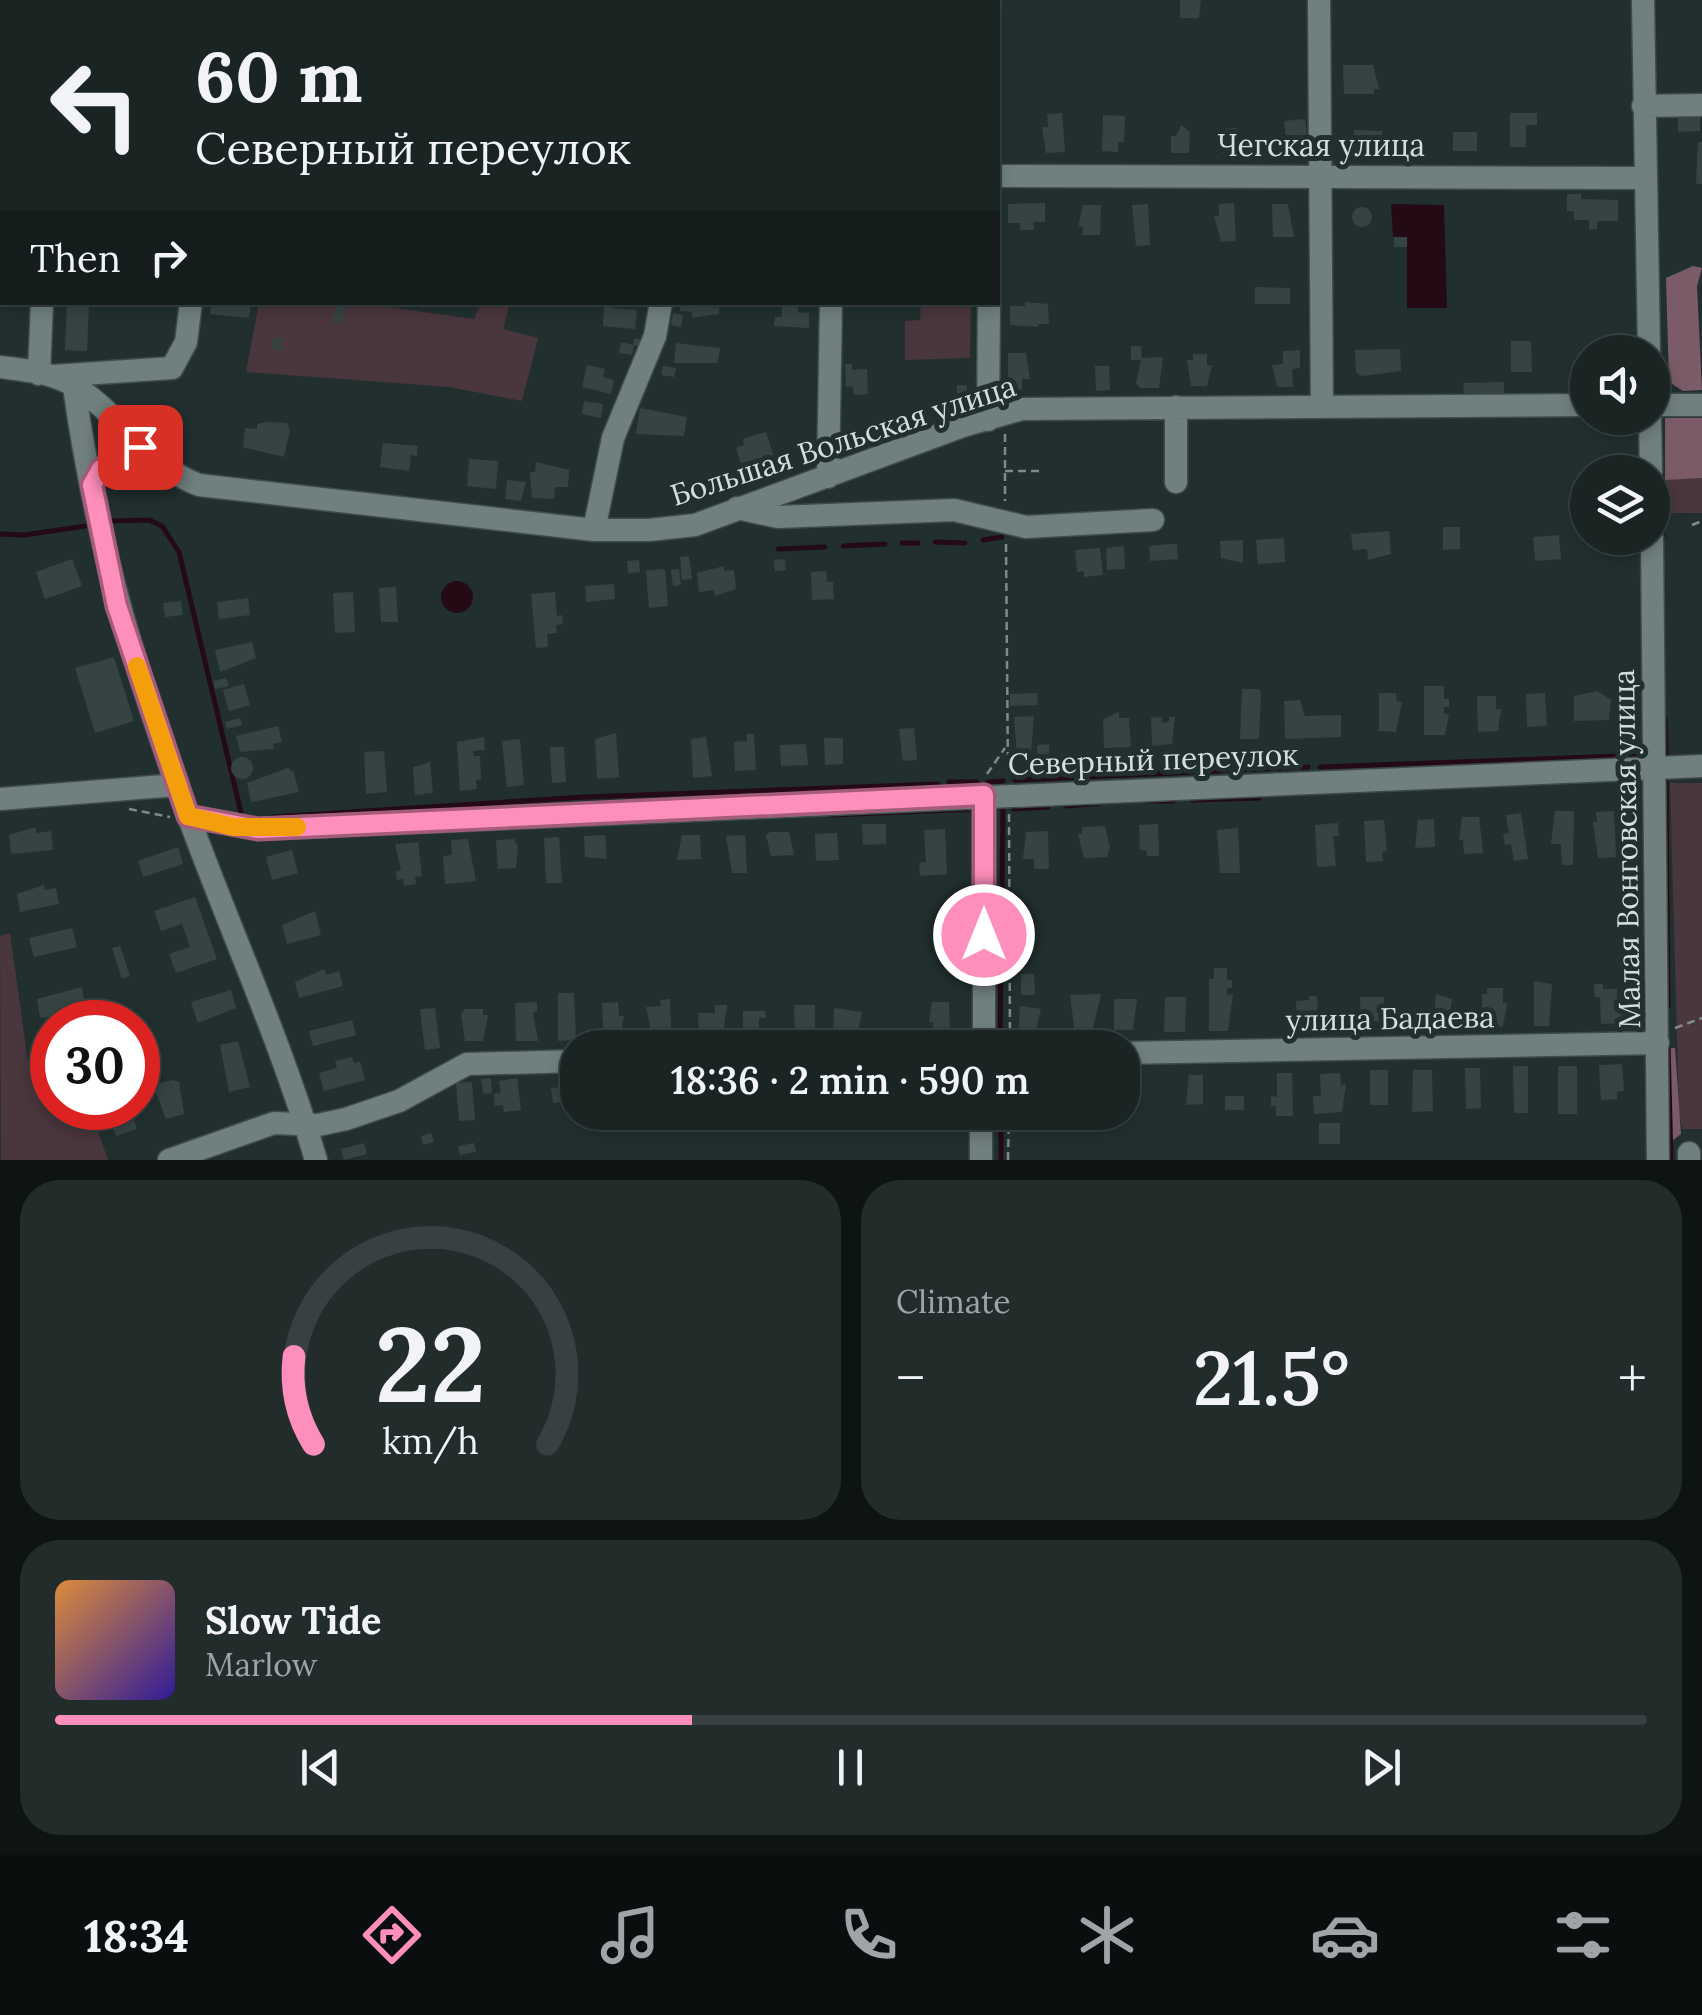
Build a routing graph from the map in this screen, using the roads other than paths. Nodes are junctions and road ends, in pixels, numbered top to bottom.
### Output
1 (1318, 0) edge
2 (1643, 0) edge
3 (1644, 106) junction
4 (1702, 106) edge
5 (1322, 175) junction
6 (1000, 176) edge
7 (1645, 178) junction
8 (43, 305) edge
9 (191, 305) edge
10 (660, 305) edge
11 (831, 305) edge
12 (989, 305) edge
13 (1649, 335) edge
14 (0, 367) edge
15 (55, 378) junction
16 (1570, 405) edge
17 (1670, 405) edge
18 (1702, 405) edge
19 (1176, 407) junction
20 (1322, 408) junction
21 (997, 418) junction
22 (140, 447) junction
23 (828, 477) junction
24 (1176, 482) dead end
25 (92, 485) junction
26 (737, 508) junction
27 (1153, 520) dead end
28 (594, 530) junction
29 (1652, 555) edge
30 (1654, 766) junction
31 (1702, 766) edge
32 (177, 784) junction
33 (984, 795) junction
34 (0, 799) edge
35 (188, 816) junction
36 (984, 1030) edge
37 (1664, 1036) junction
38 (1140, 1052) edge
39 (560, 1061) edge
40 (305, 1124) junction
41 (981, 1130) edge
42 (169, 1160) edge
43 (316, 1160) edge
44 (981, 1160) edge
45 (1658, 1160) edge

1 - 5 street
2 - 3 street
3 - 4 street
3 - 7 street
5 - 6 street, Чегская улица
5 - 7 street, Чегская улица
5 - 20 street
7 - 13 street
8 - 15 street
9 - 15 street
10 - 28 street
11 - 23 street
12 - 21 street
14 - 15 street
15 - 22 street, Большая Вольская улица
15 - 25 street
16 - 20 street, Большая Вольская улица
17 - 18 street
19 - 20 street, Большая Вольская улица
19 - 21 street, Большая Вольская улица
19 - 24 street
21 - 23 street, Большая Вольская улица
22 - 25 street
22 - 28 street, Большая Вольская улица
23 - 26 street, Большая Вольская улица
25 - 32 street
26 - 27 street
26 - 28 street, Большая Вольская улица
29 - 30 street, Малая Вонговская улица
30 - 31 street, Северный переулок
30 - 33 street, Северный переулок
30 - 37 street, Малая Вонговская улица
32 - 34 street
32 - 35 street
33 - 35 street, Северный переулок
33 - 36 street
35 - 40 street
37 - 38 street, улица Бадаева
37 - 45 street, Малая Вонговская улица
39 - 40 street
40 - 42 street
40 - 43 street
41 - 44 street

